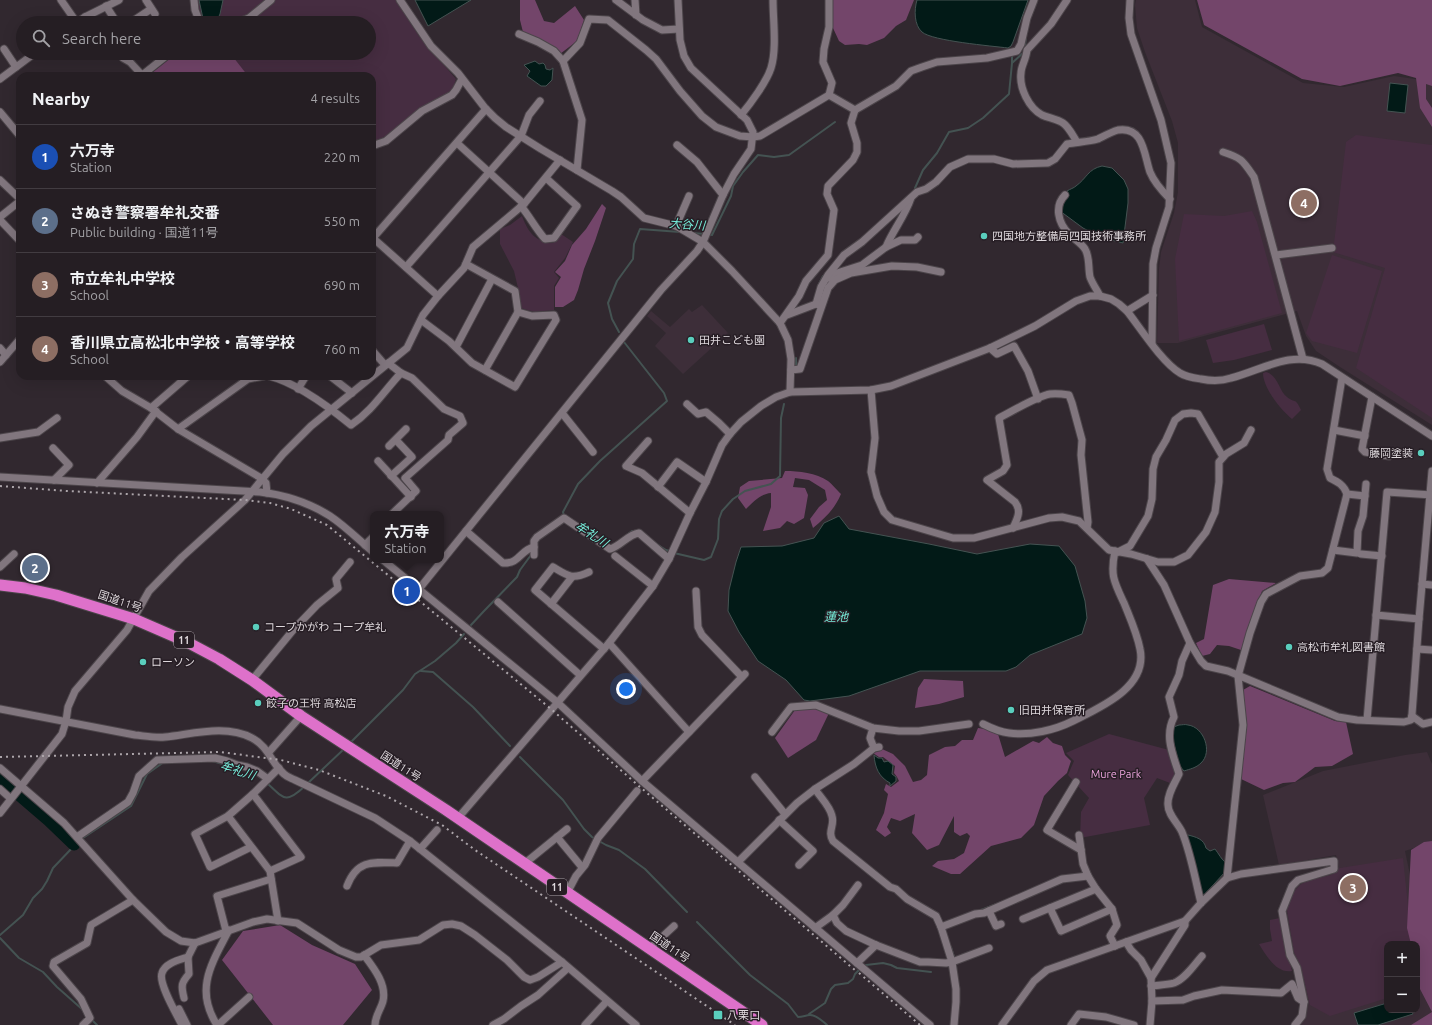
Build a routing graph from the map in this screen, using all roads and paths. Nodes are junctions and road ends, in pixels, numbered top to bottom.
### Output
1 (61, 0) edge
2 (118, 0) edge
3 (146, 0) edge
4 (194, 0) edge
5 (272, 0) edge
6 (400, 0) edge
7 (616, 0) edge
8 (635, 0) edge
9 (678, 0) edge
10 (773, 0) edge
11 (829, 0) edge
12 (1034, 0) edge
13 (1067, 0) edge
14 (1130, 0) edge
15 (106, 6) junction
16 (636, 15) junction
17 (71, 16) edge
18 (87, 16) edge
19 (112, 16) edge
20 (143, 16) edge
21 (197, 16) edge
22 (252, 16) edge
23 (679, 29) junction
24 (519, 34) dead end
25 (4, 49) dead end
26 (1027, 50) junction
27 (1017, 51) junction
28 (26, 60) edge
29 (126, 60) edge
30 (161, 60) edge
31 (563, 61) junction
32 (16, 67) junction
33 (139, 72) edge
34 (146, 72) edge
35 (0, 79) edge
36 (462, 79) junction
37 (830, 95) junction
38 (540, 101) dead end
39 (486, 109) junction
40 (855, 110) junction
41 (0, 112) edge
42 (741, 114) junction
43 (16, 131) edge
44 (521, 136) junction
45 (753, 137) junction
46 (1077, 142) junction
47 (457, 143) junction
48 (376, 145) edge
49 (677, 145) dead end
50 (1223, 152) dead end
51 (560, 160) junction
52 (577, 170) junction
53 (490, 173) junction
54 (546, 178) junction
55 (0, 180) edge
56 (723, 195) junction
57 (1065, 195) dead end
58 (16, 196) edge
59 (689, 196) dead end
60 (912, 196) junction
61 (1170, 199) junction
62 (16, 204) edge
63 (523, 205) junction
64 (0, 219) edge
65 (678, 227) junction
66 (376, 235) edge
67 (16, 237) edge
68 (918, 237) dead end
69 (376, 241) edge
70 (703, 242) junction
71 (886, 247) junction
72 (1332, 248) dead end
73 (1276, 255) junction
74 (466, 264) junction
75 (406, 267) junction
76 (941, 272) dead end
77 (492, 279) junction
78 (825, 280) junction
79 (438, 296) junction
80 (1100, 296) junction
81 (1153, 296) junction
82 (819, 305) junction
83 (1127, 311) junction
84 (518, 312) junction
85 (786, 315) junction
86 (421, 320) junction
87 (780, 323) junction
88 (1152, 343) junction
89 (16, 344) edge
90 (456, 347) junction
91 (0, 348) edge
92 (990, 348) junction
93 (376, 354) edge
94 (6, 355) junction
95 (1303, 359) junction
96 (0, 362) edge
97 (387, 364) junction
98 (485, 370) junction
99 (790, 370) junction
100 (376, 371) edge
101 (401, 373) junction
102 (1342, 378) junction
103 (110, 380) edge
104 (184, 380) edge
105 (247, 380) edge
106 (281, 380) edge
107 (304, 380) edge
108 (335, 380) edge
109 (363, 380) edge
110 (298, 389) junction
111 (871, 390) junction
112 (790, 392) junction
113 (352, 393) junction
114 (1372, 397) junction
115 (1038, 399) junction
116 (687, 404) dead end
117 (331, 409) junction
118 (154, 410) junction
119 (562, 413) junction
120 (57, 418) dead end
121 (178, 428) junction
122 (406, 429) dead end
123 (1251, 430) dead end
124 (1334, 430) junction
125 (730, 434) junction
126 (1364, 436) junction
127 (1432, 436) edge
128 (0, 438) edge
129 (396, 440) junction
130 (648, 441) dead end
131 (389, 446) dead end
132 (53, 448) dead end
133 (594, 452) dead end
134 (1389, 456) dead end
135 (1223, 458) junction
136 (378, 461) dead end
137 (1432, 471) edge
138 (391, 476) junction
139 (0, 477) edge
140 (262, 479) junction
141 (54, 480) junction
142 (706, 482) junction
143 (97, 483) junction
144 (1366, 484) dead end
145 (658, 487) junction
146 (252, 491) junction
147 (267, 493) junction
148 (1347, 494) junction
149 (1431, 495) edge
150 (1365, 496) junction
151 (411, 497) junction
152 (395, 511) edge
153 (690, 513) junction
154 (1013, 528) junction
155 (1087, 528) junction
156 (466, 531) junction
157 (370, 540) edge
158 (1429, 541) edge
159 (365, 545) junction
160 (534, 547) junction
161 (370, 549) edge
162 (1333, 550) junction
163 (1116, 552) junction
164 (14, 554) dead end
165 (1361, 554) dead end
166 (534, 555) dead end
167 (615, 556) dead end
168 (1382, 556) junction
169 (444, 558) edge
170 (669, 559) junction
171 (1147, 559) junction
172 (350, 562) dead end
173 (387, 563) edge
174 (440, 563) edge
175 (0, 567) edge
176 (589, 572) dead end
177 (572, 577) junction
178 (1422, 584) junction
179 (0, 585) edge
180 (1432, 585) edge
181 (653, 586) junction
182 (419, 589) junction
183 (696, 591) dead end
184 (498, 602) dead end
185 (551, 604) junction
186 (1376, 615) junction
187 (134, 619) junction
188 (1419, 619) junction
189 (1190, 643) junction
190 (606, 646) junction
191 (1417, 649) junction
192 (1432, 650) edge
193 (580, 675) junction
194 (1238, 676) junction
195 (252, 680) junction
196 (557, 702) junction
197 (0, 709) edge
198 (301, 716) junction
199 (1412, 716) junction
200 (1367, 720) junction
201 (66, 721) junction
202 (1432, 722) edge
203 (969, 724) dead end
204 (983, 724) dead end
205 (872, 728) junction
206 (689, 732) junction
207 (772, 732) dead end
208 (269, 752) junction
209 (0, 768) edge
210 (279, 768) junction
211 (755, 777) dead end
212 (266, 781) junction
213 (642, 781) junction
214 (1076, 782) dead end
215 (21, 785) junction
216 (0, 789) edge
217 (814, 789) junction
218 (637, 791) dead end
219 (253, 794) junction
220 (11, 797) junction
221 (0, 813) edge
222 (785, 814) junction
223 (228, 816) junction
224 (458, 818) junction
225 (779, 820) junction
226 (567, 829) dead end
227 (438, 830) dead end
228 (1079, 836) dead end
229 (77, 837) junction
230 (557, 837) junction
231 (410, 841) junction
232 (251, 847) junction
233 (420, 849) junction
234 (1081, 850) junction
235 (738, 862) junction
236 (524, 864) junction
237 (800, 865) dead end
238 (581, 866) dead end
239 (270, 871) junction
240 (1088, 876) junction
241 (1227, 878) junction
242 (271, 879) junction
243 (858, 885) dead end
244 (347, 886) dead end
245 (1096, 889) junction
246 (567, 893) junction
247 (133, 900) junction
248 (1201, 903) junction
249 (1050, 908) junction
250 (1112, 908) junction
251 (989, 911) junction
252 (833, 915) junction
253 (278, 920) junction
254 (1024, 920) dead end
255 (1185, 921) junction
256 (1001, 924) dead end
257 (674, 926) dead end
258 (941, 927) junction
259 (816, 928) junction
260 (228, 931) junction
261 (1126, 942) junction
262 (195, 943) junction
263 (876, 945) junction
264 (1115, 946) junction
265 (989, 948) dead end
266 (649, 949) junction
267 (364, 955) junction
268 (1202, 956) dead end
269 (188, 957) junction
270 (562, 962) junction
271 (952, 962) junction
272 (857, 963) junction
273 (568, 968) junction
274 (1150, 978) junction
275 (1151, 986) junction
276 (166, 993) junction
277 (249, 997) dead end
278 (184, 998) dead end
279 (607, 1001) junction
280 (1152, 1001) junction
281 (1304, 1002) junction
282 (758, 1024) edge
283 (83, 1025) edge
284 (182, 1025) edge
285 (188, 1025) edge
286 (218, 1025) edge
287 (375, 1025) edge
288 (493, 1025) edge
289 (584, 1025) edge
290 (636, 1025) edge
291 (930, 1025) edge
292 (954, 1025) edge
293 (1002, 1025) edge
294 (1071, 1025) edge
295 (1134, 1025) edge
296 (1150, 1025) edge
297 (1295, 1025) edge

1 - 17 street
2 - 15 street
3 - 20 street
4 - 21 street
5 - 22 street
6 - 36 street
7 - 16 street
8 - 16 street
9 - 23 street
10 - 42 street
11 - 37 street
12 - 27 street
13 - 26 street
14 - 61 street
15 - 18 street
15 - 19 street
16 - 23 street
23 - 42 street
24 - 31 street
25 - 32 street
26 - 27 street
26 - 46 street
27 - 40 street
28 - 32 street
29 - 33 street
30 - 34 street
31 - 45 street
31 - 52 street
32 - 35 street
36 - 39 street
36 - 48 street
37 - 40 street
37 - 45 street
38 - 44 street
39 - 44 street
39 - 47 street
40 - 85 street
41 - 43 street
42 - 45 street
44 - 51 street
44 - 53 street
45 - 56 street
46 - 60 street
46 - 61 street
47 - 53 street
47 - 66 street
49 - 56 street
50 - 73 street
51 - 52 street
51 - 54 street
52 - 65 street
53 - 63 street
53 - 75 street
54 - 63 street
54 - 63 street
55 - 58 street
56 - 70 street
57 - 80 street
59 - 65 street
60 - 71 street
60 - 78 street
61 - 81 street
62 - 64 street
63 - 74 street
64 - 67 street
65 - 70 street
68 - 71 street
69 - 75 street
70 - 87 street
70 - 119 street
71 - 78 street
72 - 73 street
73 - 95 street
74 - 77 street
74 - 79 street
75 - 79 street
76 - 82 street
77 - 84 street
77 - 90 street
78 - 82 street
79 - 86 street
80 - 83 street
80 - 92 street
81 - 83 street
81 - 88 street
82 - 85 street
82 - 99 street
83 - 88 street
84 - 98 street
84 - 98 street
85 - 87 street
86 - 90 street
86 - 97 street
87 - 99 street
88 - 95 street
89 - 94 street
90 - 98 street
91 - 94 street
92 - 111 street
92 - 115 street
93 - 97 street
94 - 96 street
95 - 102 street
97 - 100 street
97 - 101 street
99 - 112 street
101 - 117 street
101 - 151 street
102 - 114 street
102 - 124 street
103 - 118 street
104 - 118 street
105 - 121 street
106 - 110 street
107 - 110 street
108 - 113 street
109 - 113 street
110 - 117 street
111 - 112 street
111 - 154 street
112 - 125 street
113 - 117 street
114 - 126 street
114 - 127 street
115 - 154 street
115 - 155 street
116 - 125 street
117 - 140 street
118 - 121 street
118 - 143 street
119 - 133 street
119 - 156 street
120 - 128 street
121 - 140 street
122 - 129 street
123 - 135 street
124 - 126 street
124 - 148 street
125 - 142 street
126 - 134 street
129 - 131 street
129 - 138 street
130 - 145 street
132 - 141 street
135 - 163 street
135 - 171 street
136 - 138 street
137 - 149 street
138 - 151 street
139 - 141 street
140 - 146 street
140 - 147 street
141 - 143 street
142 - 145 street
142 - 153 street
143 - 146 street
144 - 150 street
145 - 153 street
146 - 147 street
146 - 187 street
147 - 159 street
148 - 150 street
148 - 162 street
149 - 158 street
149 - 168 street
150 - 162 street
151 - 152 street
153 - 170 street
154 - 155 street
155 - 163 street
156 - 160 street
156 - 169 street
157 - 159 street
158 - 178 street
159 - 161 street
160 - 166 street
160 - 170 street
162 - 194 street
163 - 171 street
163 - 204 street
164 - 175 street
165 - 168 street
167 - 181 street
168 - 186 street
170 - 181 street
171 - 189 street
172 - 195 street
173 - 182 street
174 - 182 street
176 - 177 street
177 - 185 street
177 - 185 street
178 - 180 street
178 - 188 street
179 - 187 highway, 国道11号 / 11
181 - 190 street
182 - 196 street
183 - 206 street
184 - 193 street
185 - 190 street
186 - 188 street
186 - 200 street
187 - 195 highway, 国道11号 / 11
187 - 201 street
188 - 191 street
189 - 194 street
189 - 248 street
190 - 193 street
190 - 206 street
191 - 192 street
191 - 199 street
193 - 196 street
194 - 200 street
194 - 241 street
195 - 198 highway, 国道11号 / 11
196 - 213 street
196 - 224 street
197 - 201 street
198 - 208 street
198 - 224 highway, 国道11号 / 11
199 - 200 street
199 - 202 street
201 - 208 street
201 - 215 street
203 - 205 street
205 - 207 street
205 - 217 street
206 - 213 street
208 - 210 street
209 - 215 street
210 - 212 street
210 - 231 street
211 - 222 street
212 - 219 street
212 - 229 street
213 - 235 street
214 - 234 street
215 - 220 street
215 - 229 street
216 - 220 street
217 - 222 street
217 - 258 street
218 - 246 street
219 - 223 street
219 - 239 street
220 - 221 street
222 - 225 street
223 - 232 street
223 - 232 street
224 - 236 highway, 国道11号 / 11
225 - 235 street
225 - 237 street
226 - 230 street
227 - 233 street
228 - 234 street
229 - 247 street
230 - 236 street
230 - 238 street
231 - 233 street
231 - 244 street
232 - 239 street
233 - 270 street
234 - 240 street
235 - 259 street
236 - 246 highway, 国道11号 / 11
239 - 242 street
240 - 245 street
240 - 251 street
241 - 248 street
241 - 281 street
242 - 253 street
242 - 260 street
243 - 252 street
245 - 249 street
245 - 250 street
246 - 266 highway, 国道11号 / 11
247 - 262 street
247 - 283 street
248 - 255 street
249 - 250 street
249 - 254 street
250 - 264 street
251 - 256 street
251 - 258 street
252 - 259 street
252 - 263 street
253 - 260 street
253 - 267 street
255 - 261 street
255 - 274 street
257 - 266 street
258 - 271 street
259 - 272 street
260 - 262 street
260 - 286 street
261 - 264 street
261 - 274 street
262 - 269 street
263 - 271 street
263 - 272 street
264 - 293 street
265 - 271 street
266 - 282 highway, 国道11号 / 11
267 - 270 street
267 - 287 street
268 - 275 street
269 - 276 street
269 - 278 street
270 - 273 street
271 - 292 street
272 - 291 street
273 - 279 street
273 - 288 street
274 - 275 street
275 - 280 street
276 - 284 street
276 - 285 street
277 - 286 street
279 - 289 street
279 - 290 street
280 - 281 street
280 - 296 street
281 - 297 street
294 - 295 street

